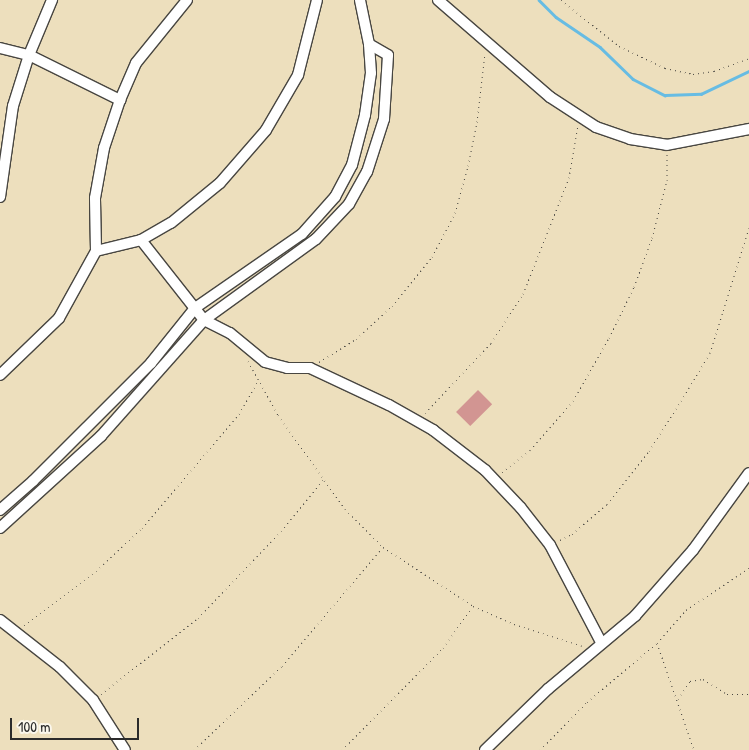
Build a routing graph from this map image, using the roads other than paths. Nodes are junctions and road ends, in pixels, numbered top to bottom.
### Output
1 (52, 0) edge
2 (187, 0) edge
3 (317, 0) edge
4 (360, 0) edge
5 (438, 0) edge
6 (369, 44) junction
7 (0, 48) edge
8 (29, 55) junction
9 (120, 100) junction
10 (749, 129) edge
11 (0, 197) edge
12 (141, 240) junction
13 (96, 251) junction
14 (196, 308) junction
15 (204, 320) junction
16 (0, 375) edge
17 (749, 473) edge
18 (0, 510) edge
19 (0, 528) edge
20 (0, 620) edge
21 (597, 645) junction
22 (125, 750) edge
23 (486, 750) edge

1 - 8 street
2 - 9 street
3 - 12 street
4 - 6 street
5 - 10 street
6 - 14 street
6 - 15 street
7 - 8 street
8 - 9 street
8 - 11 street
9 - 13 street
12 - 13 street
12 - 14 street
13 - 16 street
14 - 15 street
14 - 18 street
15 - 19 street
15 - 21 street
17 - 21 street
20 - 22 street
21 - 23 street

